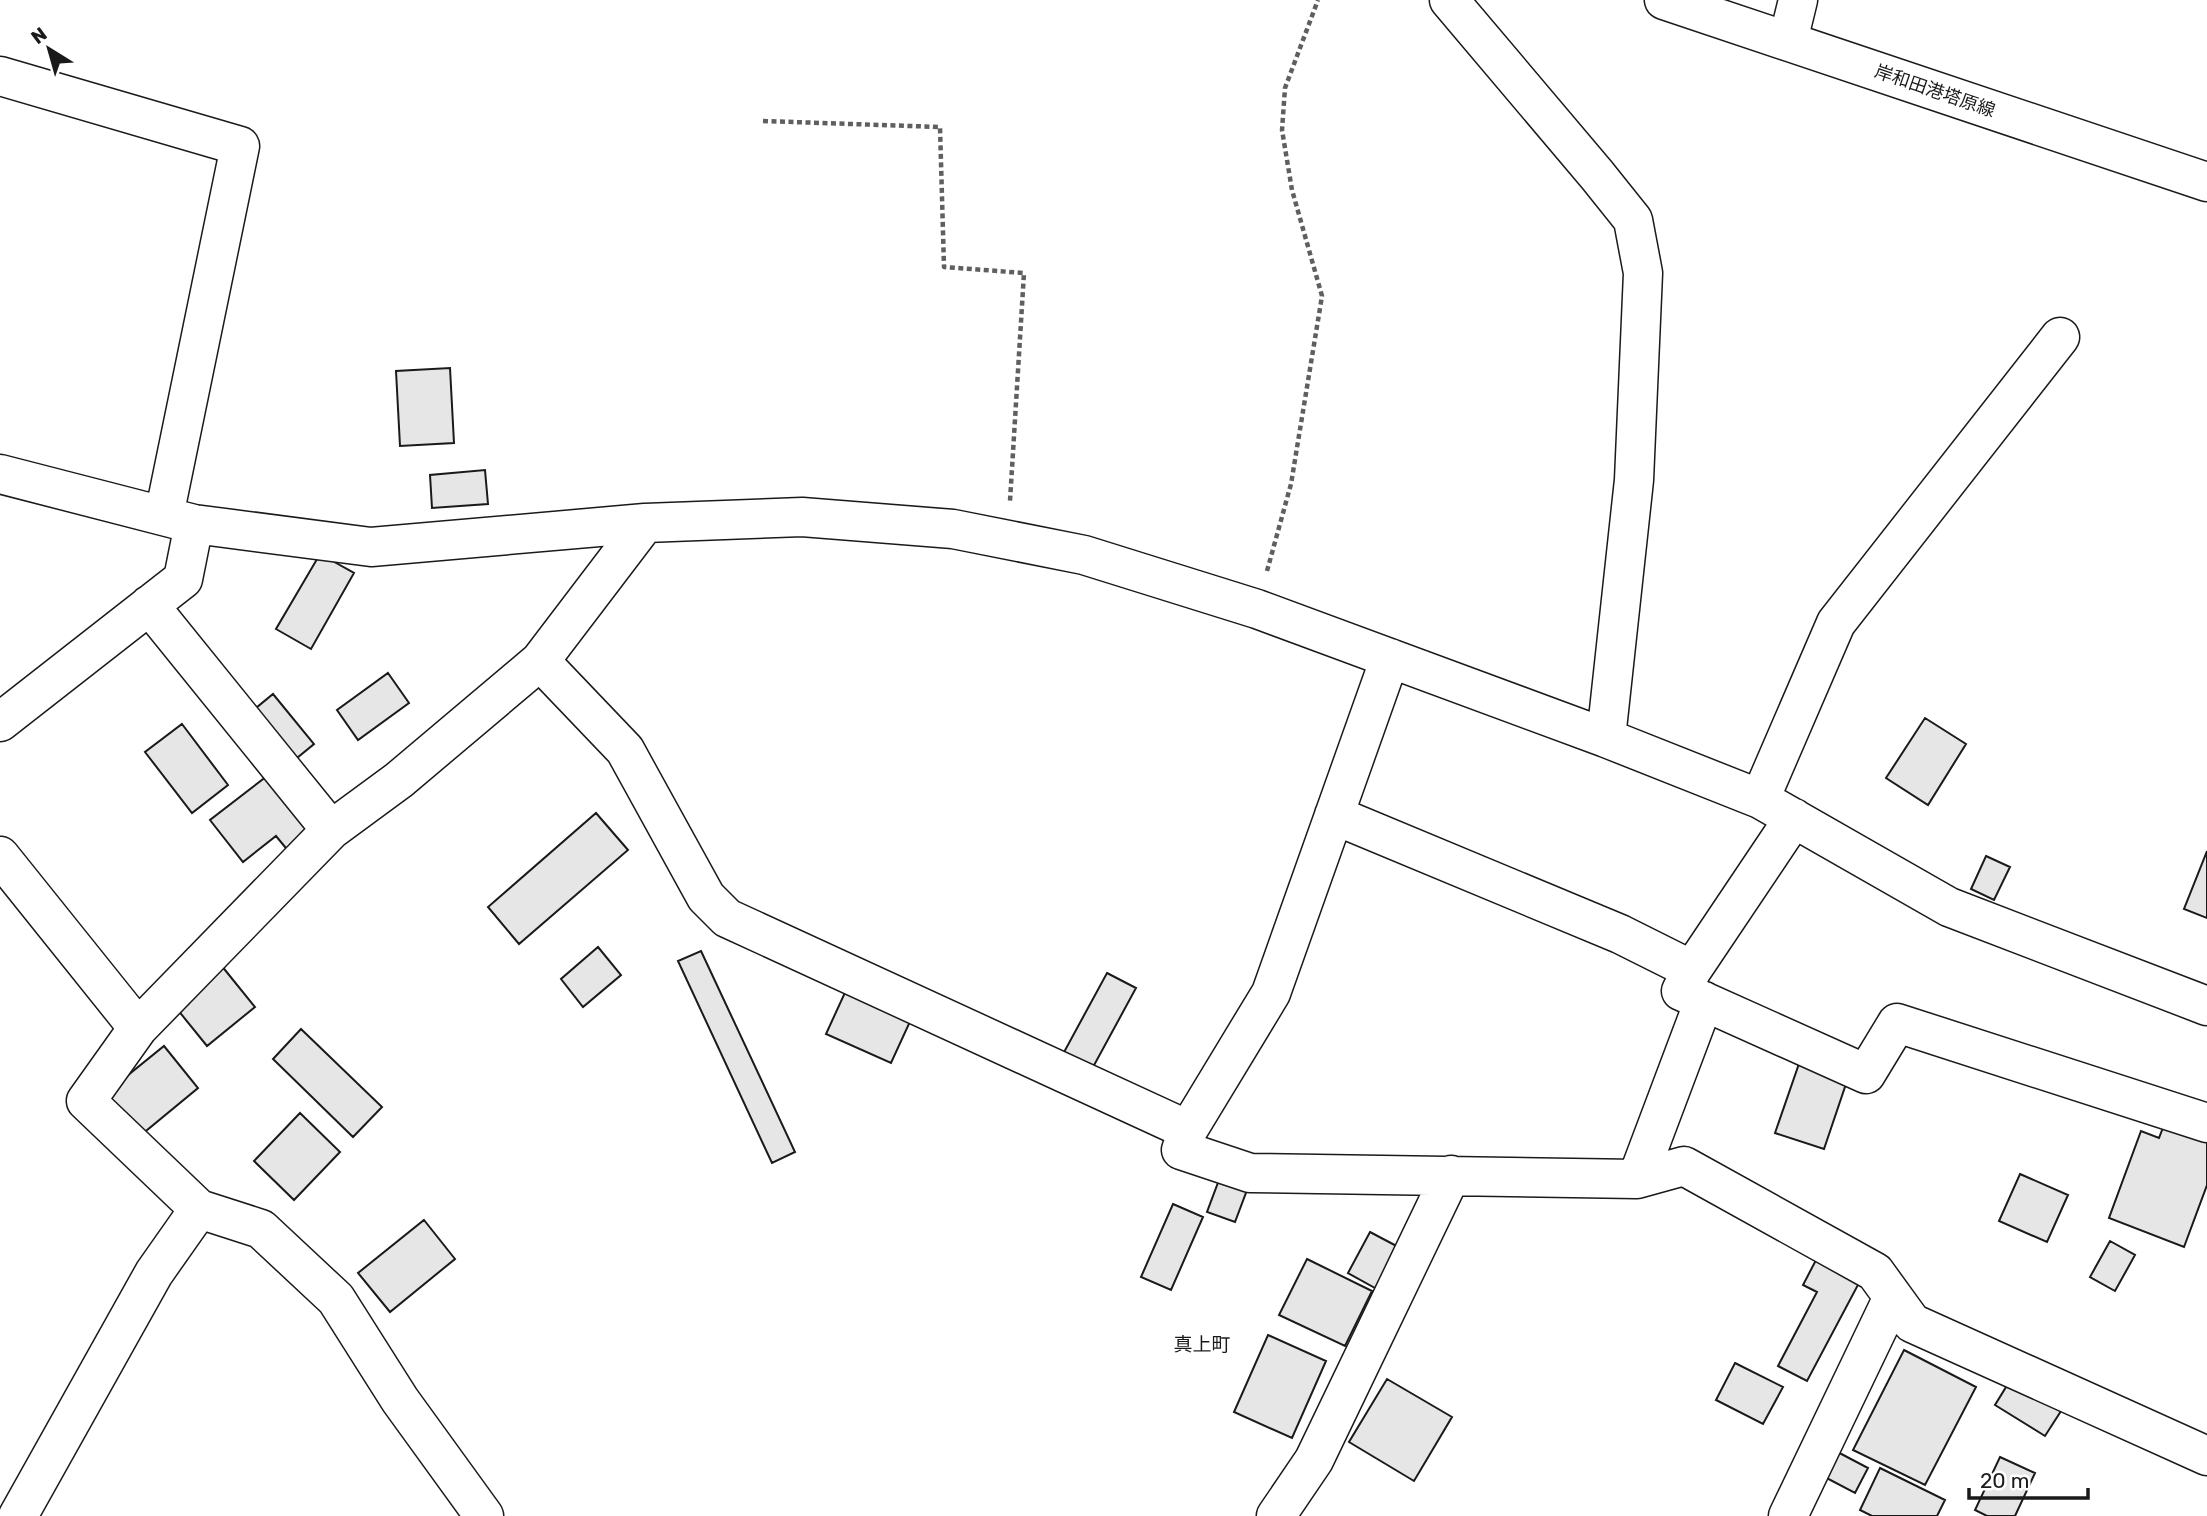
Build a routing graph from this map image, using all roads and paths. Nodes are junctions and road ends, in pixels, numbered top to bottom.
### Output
1 (1318, 0) edge
2 (1449, 0) edge
3 (1664, 0) edge
4 (1798, 0) edge
5 (1788, 41) junction
6 (0, 76) edge
7 (763, 121) dead end
8 (2207, 182) edge
9 (2060, 337) dead end
10 (0, 474) edge
11 (179, 520) junction
12 (645, 523) junction
13 (1008, 540) junction
14 (149, 605) junction
15 (1256, 609) junction
16 (1390, 658) junction
17 (540, 661) junction
18 (0, 722) edge
19 (1606, 737) junction
20 (1760, 799) junction
21 (1334, 815) junction
22 (1794, 818) junction
23 (331, 830) junction
24 (0, 856) edge
25 (1698, 985) junction
26 (2207, 1006) edge
27 (138, 1028) junction
28 (2207, 1123) edge
29 (1188, 1130) junction
30 (1451, 1175) junction
31 (1637, 1179) junction
32 (199, 1209) junction
33 (1893, 1297) junction
34 (2207, 1455) edge
35 (19, 1516) edge
36 (484, 1516) edge
37 (1276, 1516) edge
38 (1788, 1516) edge

1 - 15 path
2 - 19 street
3 - 5 street, 岸和田港塔原線
4 - 5 street
5 - 8 street, 岸和田港塔原線
6 - 11 street
7 - 13 path
9 - 20 street
10 - 11 street
11 - 12 street
11 - 14 street
12 - 13 street
12 - 17 street
13 - 15 street
14 - 18 street
14 - 23 street
15 - 16 street
16 - 19 street
16 - 21 street
17 - 23 street
17 - 29 street
19 - 20 street
20 - 22 street
21 - 25 street
21 - 29 street
22 - 25 street
22 - 26 street
23 - 27 street
24 - 27 street
25 - 28 street
25 - 31 street
27 - 32 street
29 - 30 street
30 - 31 street
30 - 37 street
31 - 33 street
32 - 35 street
32 - 36 street
33 - 34 street
33 - 38 street

